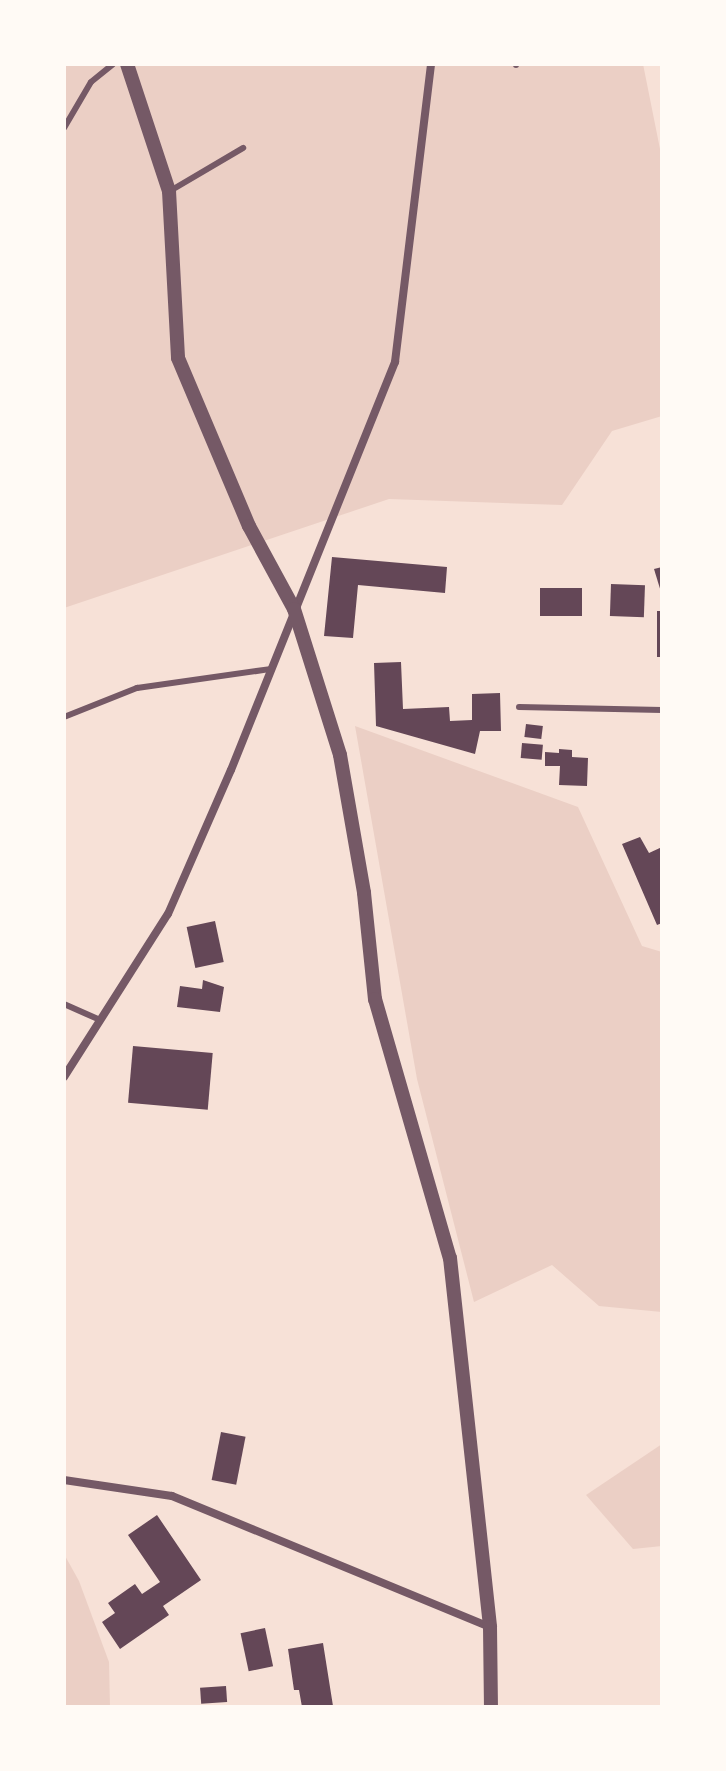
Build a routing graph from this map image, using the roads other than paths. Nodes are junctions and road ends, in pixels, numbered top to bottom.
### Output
1 (113, 64) edge
2 (127, 64) edge
3 (431, 64) edge
4 (64, 128) edge
5 (243, 148) dead end
6 (169, 191) junction
7 (294, 609) junction
8 (270, 669) junction
9 (519, 707) dead end
10 (662, 710) edge
11 (64, 717) edge
12 (64, 1004) edge
13 (100, 1020) junction
14 (64, 1077) edge
15 (64, 1480) edge
16 (490, 1627) junction
17 (491, 1707) edge

1 - 4 lane
2 - 6 street
3 - 7 street
5 - 6 lane
6 - 7 street
7 - 8 street
7 - 16 street
8 - 11 lane
8 - 13 street
9 - 10 lane
12 - 13 lane
13 - 14 street
15 - 16 street
16 - 17 street

